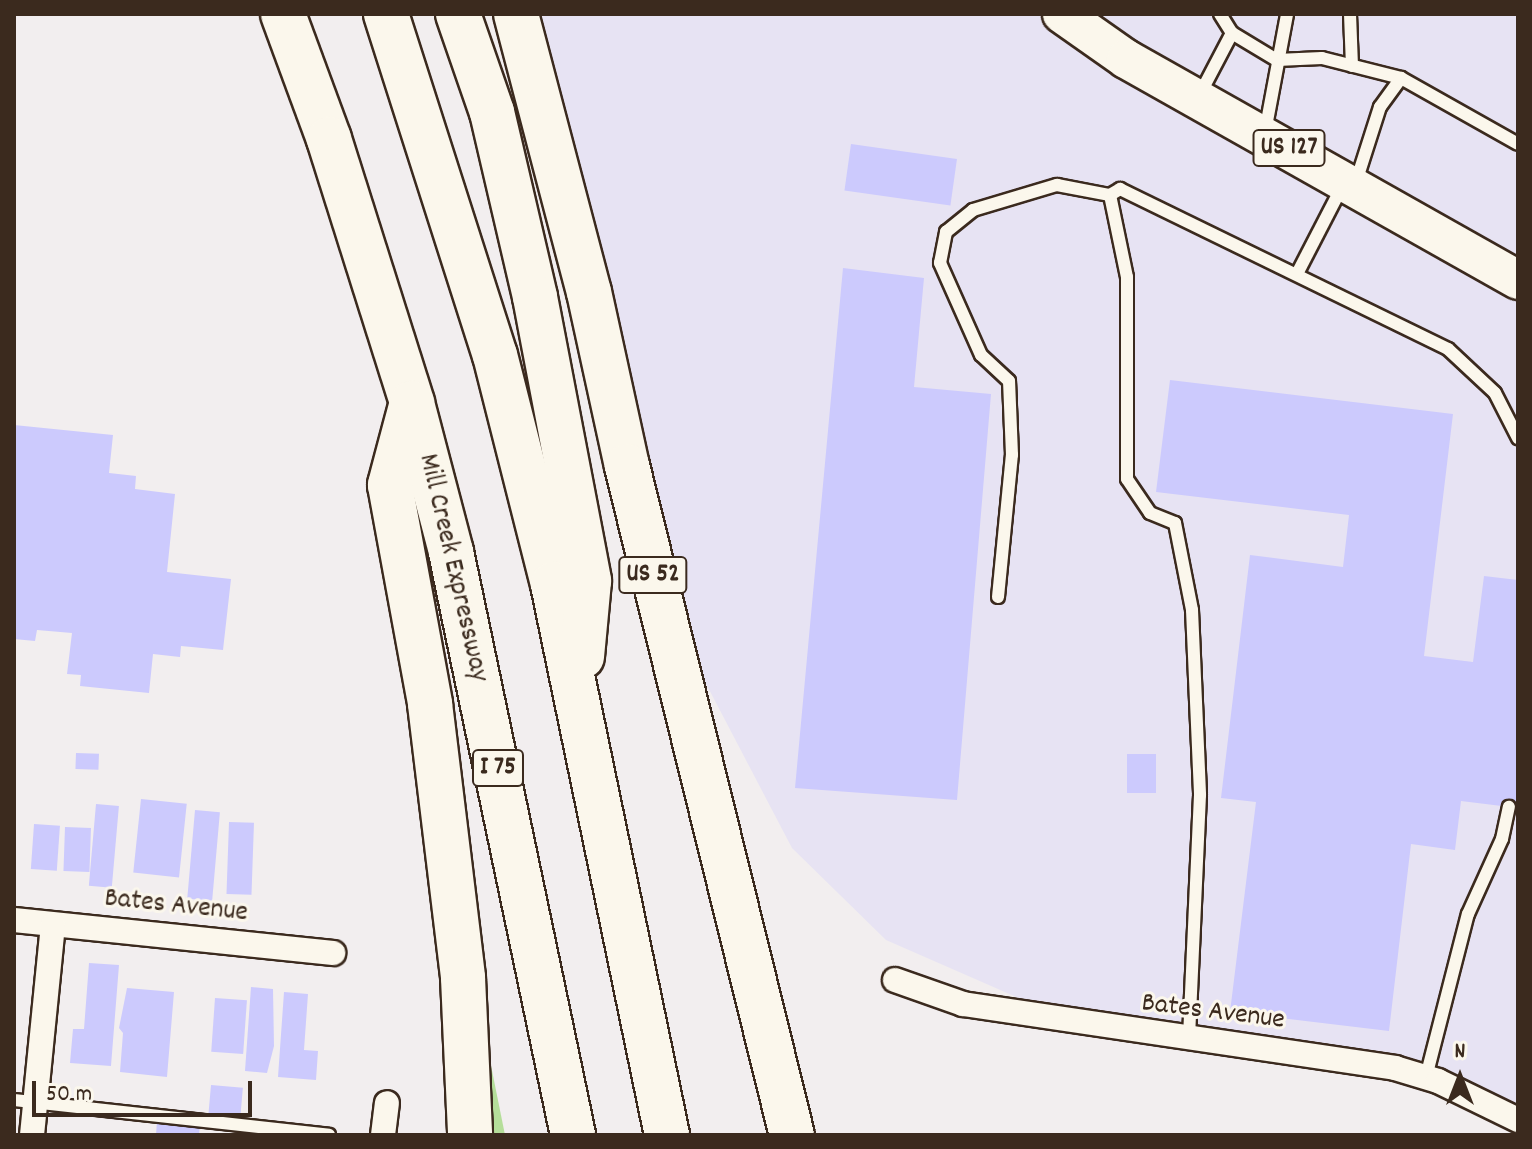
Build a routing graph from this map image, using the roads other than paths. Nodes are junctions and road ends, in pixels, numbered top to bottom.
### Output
1 (283, 14) edge
2 (386, 14) edge
3 (458, 14) edge
4 (516, 14) edge
5 (1062, 14) edge
6 (1220, 14) edge
7 (1350, 14) edge
8 (1284, 18) edge
9 (1232, 33) junction
10 (1277, 60) junction
11 (1352, 66) junction
12 (1401, 78) junction
13 (1198, 99) junction
14 (1265, 135) junction
15 (1518, 144) edge
16 (1350, 182) junction
17 (1110, 195) junction
18 (1297, 274) junction
19 (1518, 280) edge
20 (412, 403) junction
21 (1518, 438) edge
22 (998, 597) dead end
23 (578, 699) junction
24 (1509, 807) dead end
25 (14, 920) edge
26 (53, 925) junction
27 (333, 953) dead end
28 (895, 980) dead end
29 (1189, 1042) junction
30 (1426, 1077) junction
31 (24, 1101) edge
32 (387, 1103) dead end
33 (1518, 1120) edge
34 (208, 1129) edge
35 (32, 1135) edge
36 (329, 1135) edge
37 (383, 1135) edge
38 (470, 1135) edge
39 (573, 1135) edge
40 (667, 1135) edge
41 (792, 1135) edge

1 - 20 highway, Mill Creek Expressway / I 75
2 - 23 highway
3 - 23 highway
4 - 41 highway, US 52
5 - 13 main road, US 127
6 - 9 lane
7 - 11 lane
8 - 10 lane
9 - 10 lane
9 - 13 lane
10 - 11 lane
10 - 14 lane
11 - 12 lane
12 - 15 lane
12 - 16 lane
13 - 14 main road, US 127
14 - 16 main road, US 127
16 - 18 lane
16 - 19 main road, US 127
17 - 18 lane
17 - 22 lane
17 - 29 lane
18 - 21 lane
20 - 38 highway
20 - 39 highway, Mill Creek Expressway / I 75
23 - 40 highway
24 - 30 lane
25 - 26 street, Bates Avenue
26 - 27 street, Bates Avenue
26 - 31 street
28 - 29 street, Bates Avenue
29 - 30 street, Bates Avenue
30 - 33 street, Bates Avenue
31 - 34 lane
31 - 35 street
32 - 37 street
34 - 36 lane

